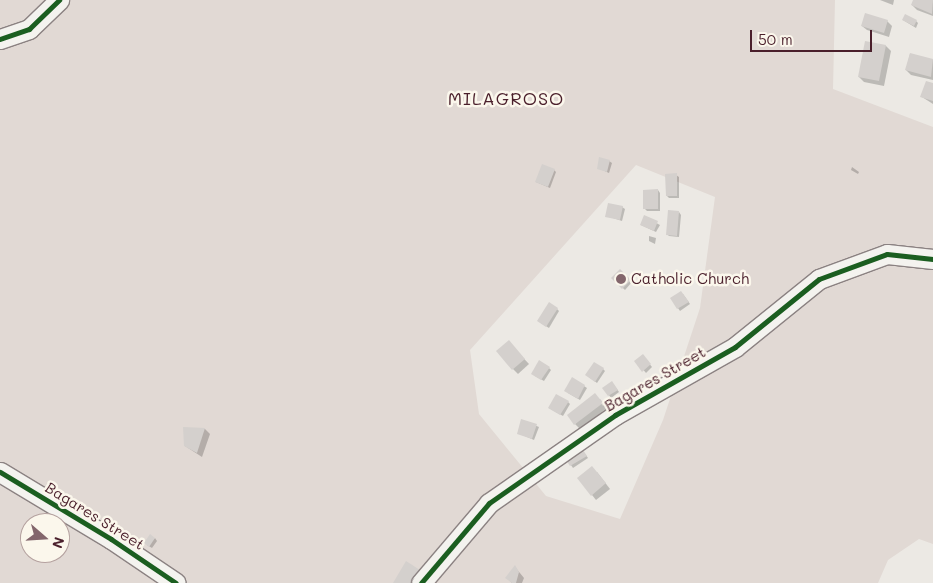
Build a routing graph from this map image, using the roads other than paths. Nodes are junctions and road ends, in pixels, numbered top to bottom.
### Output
1 (59, 0) edge
2 (0, 39) edge
3 (933, 259) edge
4 (0, 472) edge
5 (176, 583) edge
6 (420, 583) edge

1 - 2 street
3 - 6 street, Bagares Street
4 - 5 street, Bagares Street

